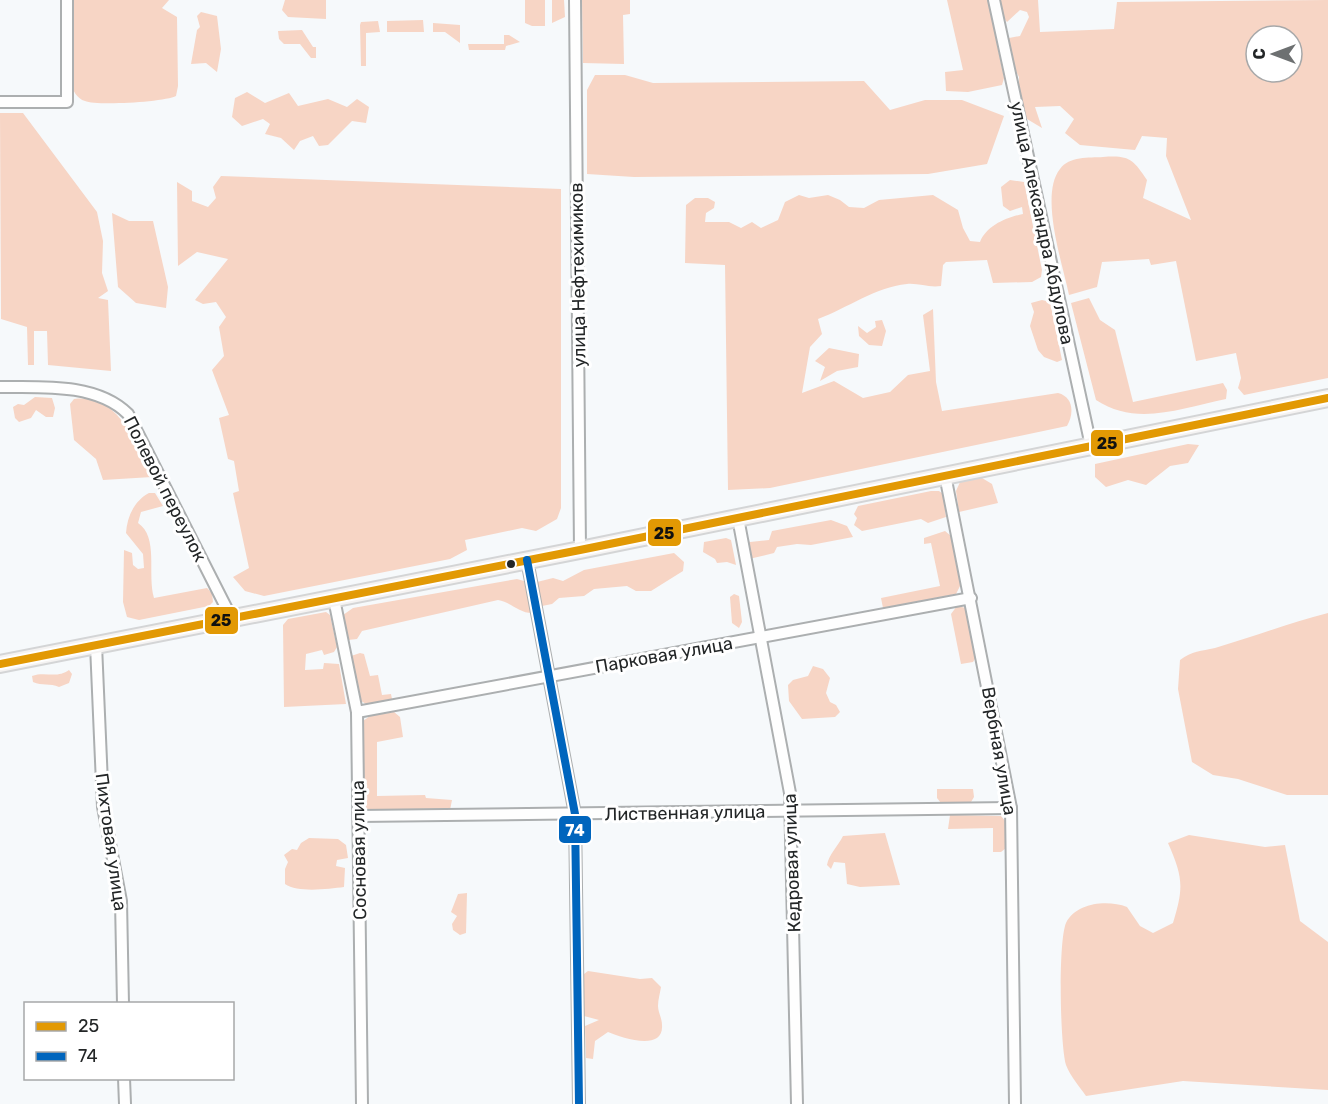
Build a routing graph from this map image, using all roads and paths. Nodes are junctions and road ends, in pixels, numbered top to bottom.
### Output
1 (67, 0) edge
2 (575, 0) edge
3 (994, 0) edge
4 (0, 102) edge
5 (0, 387) edge
6 (1328, 398) edge
7 (1090, 446) junction
8 (945, 475) junction
9 (738, 518) junction
10 (580, 550) junction
11 (527, 560) junction
12 (971, 598) junction
13 (334, 599) junction
14 (231, 619) junction
15 (760, 637) junction
16 (96, 645) junction
17 (0, 664) edge
18 (550, 676) junction
19 (357, 712) junction
20 (1011, 808) junction
21 (792, 812) junction
22 (575, 814) junction
23 (359, 816) junction
24 (123, 1002) edge
25 (124, 1080) edge
26 (125, 1104) edge
27 (362, 1104) edge
28 (579, 1104) edge
29 (797, 1104) edge
30 (1015, 1104) edge

1 - 4 street
2 - 10 street, улица Нефтехимиков
3 - 7 street, улица Александра Абдулова
5 - 14 street, Полевой переулок
6 - 7 main road
7 - 8 main road
8 - 9 main road
8 - 12 street, Вербная улица
9 - 10 main road
9 - 15 street, Кедровая улица
10 - 11 main road
11 - 13 main road
11 - 18 street
12 - 15 street, Парковая улица
12 - 20 street, Вербная улица
13 - 14 main road
13 - 19 street, Сосновая улица
14 - 16 main road
15 - 18 street, Парковая улица
15 - 21 street, Кедровая улица
16 - 17 main road
16 - 24 street, Пихтовая улица
18 - 19 street, Парковая улица
18 - 22 street
19 - 23 street, Сосновая улица
20 - 21 street, Лиственная улица
20 - 30 street, Вербная улица
21 - 22 street, Лиственная улица
21 - 29 street, Кедровая улица
22 - 23 street, Лиственная улица
22 - 28 street
23 - 27 street, Сосновая улица
25 - 26 street

